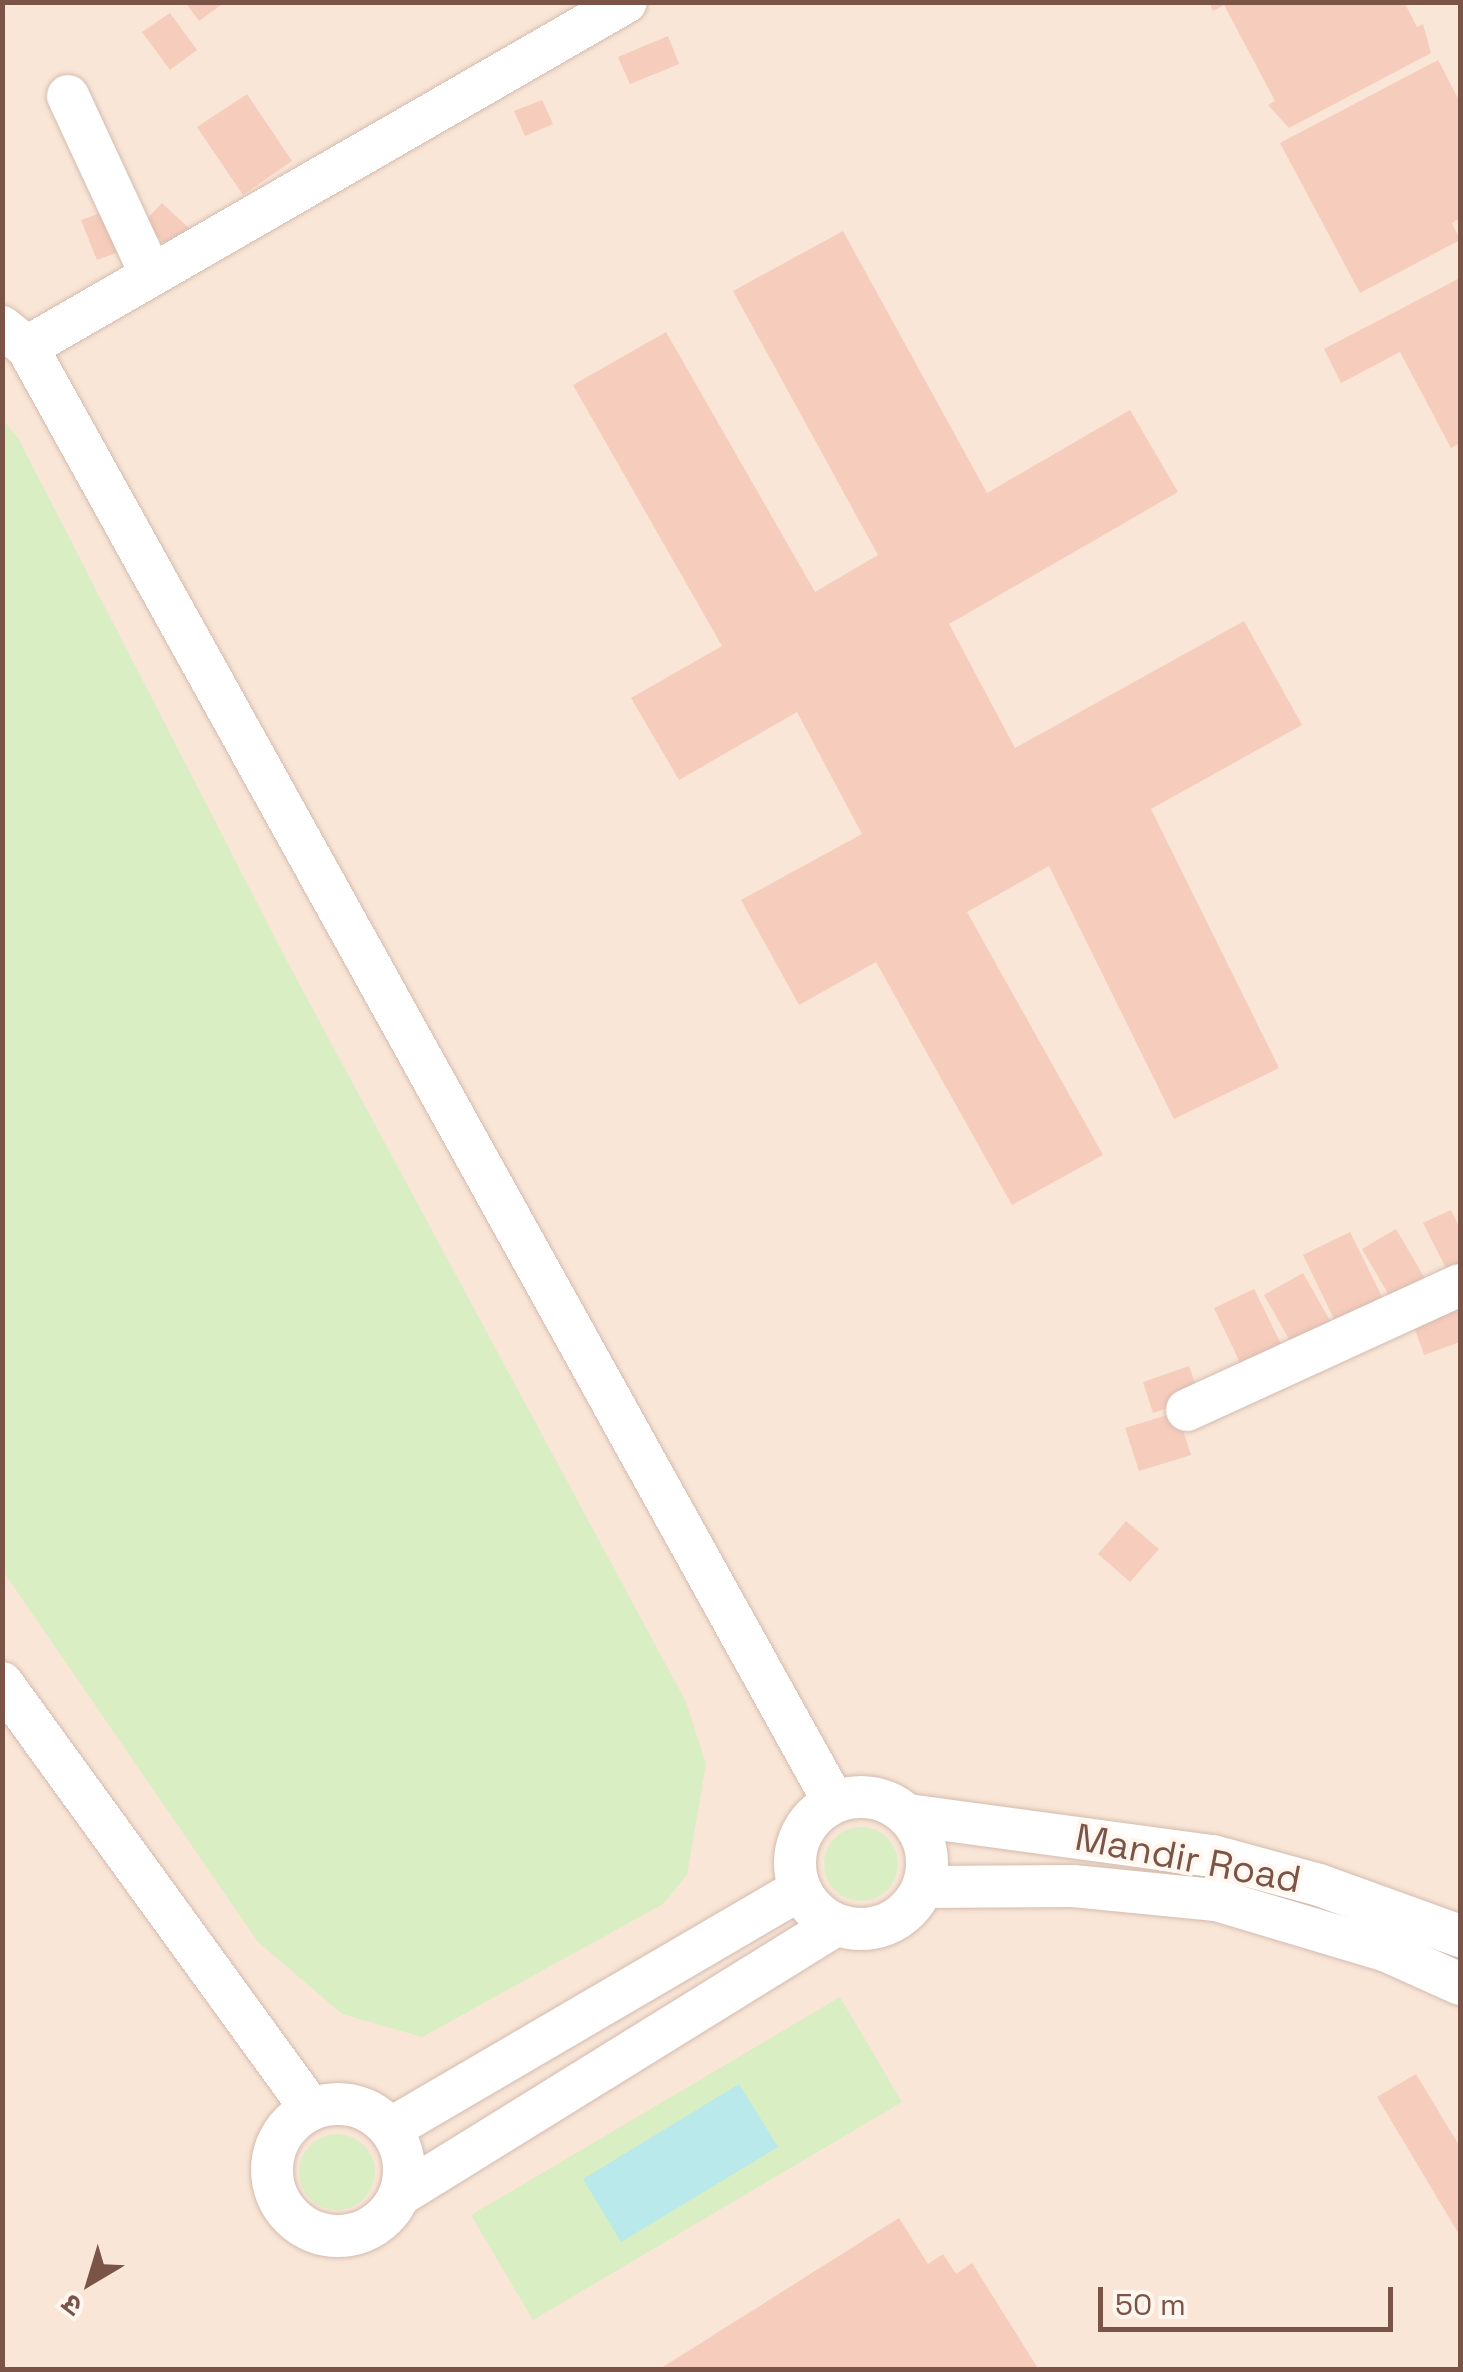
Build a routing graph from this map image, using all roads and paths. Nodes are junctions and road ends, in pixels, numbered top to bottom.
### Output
1 (626, 2) edge
2 (68, 96) dead end
3 (150, 273) junction
4 (14, 336) edge
5 (1460, 1285) edge
6 (1187, 1410) dead end
7 (2, 1684) edge
8 (834, 1802) junction
9 (908, 1815) junction
10 (923, 1887) junction
11 (800, 1889) junction
12 (836, 1925) junction
13 (1455, 1930) edge
14 (1460, 1984) edge
15 (311, 2109) junction
16 (390, 2129) junction
17 (400, 2195) junction

1 - 3 street
2 - 3 street
3 - 4 street
4 - 8 street
5 - 6 street
7 - 15 street
8 - 9 street
8 - 11 street
9 - 10 street
9 - 13 street, Mandir Road
10 - 12 street
10 - 14 street, Mandir Road
11 - 12 street
11 - 16 street
12 - 17 street
15 - 16 street
15 - 17 street
16 - 17 street

